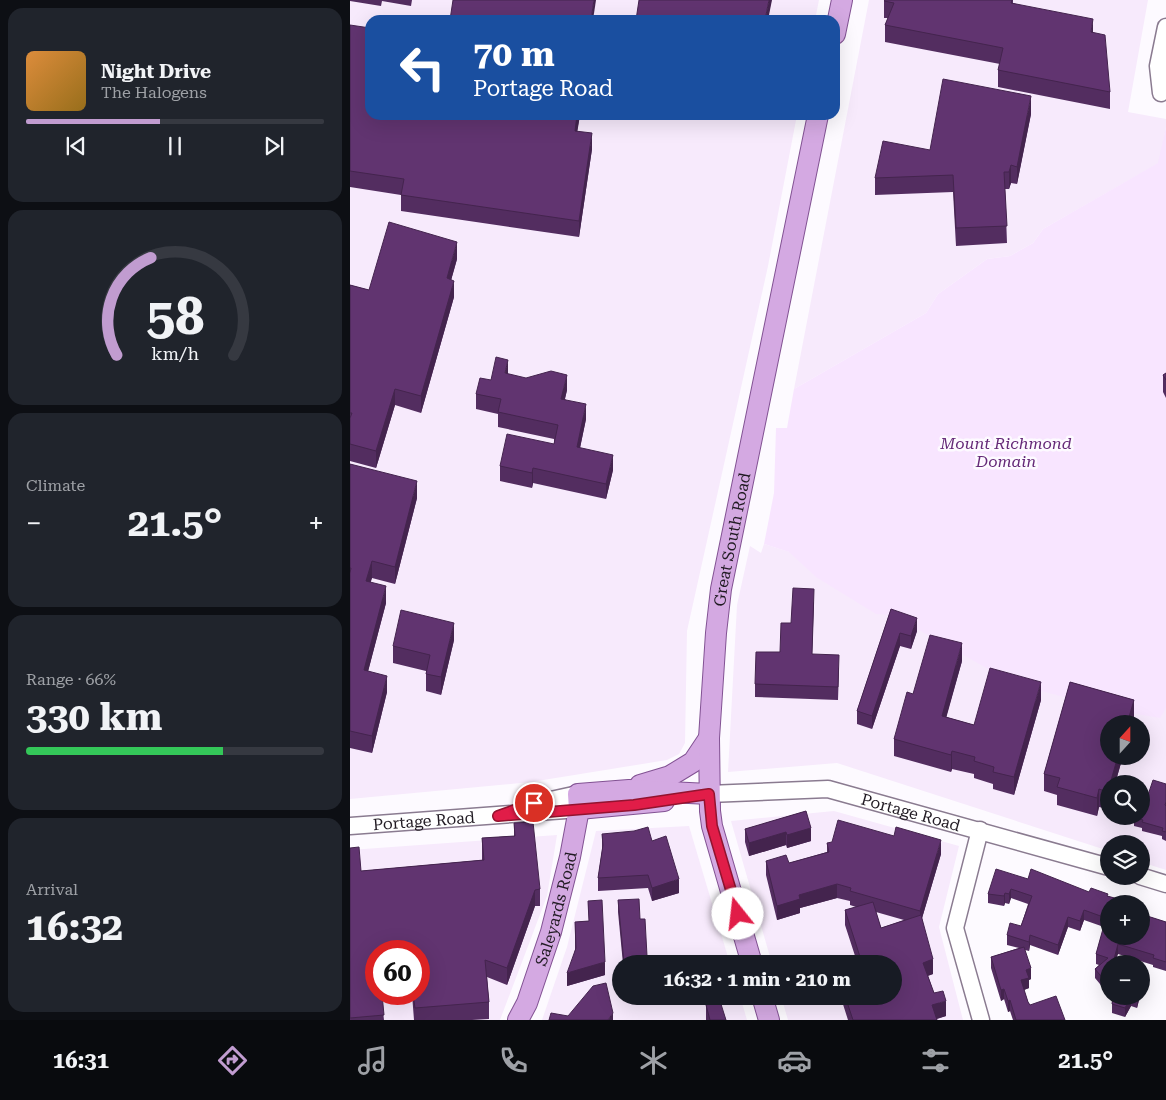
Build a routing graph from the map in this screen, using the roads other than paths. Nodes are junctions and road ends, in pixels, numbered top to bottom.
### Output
1 (842, 0) edge
2 (839, 15) edge
3 (1166, 27) edge
4 (1161, 93) dead end
5 (817, 120) edge
6 (710, 738) junction
7 (709, 794) junction
8 (632, 798) junction
9 (578, 801) junction
10 (350, 826) edge
11 (980, 830) junction
12 (572, 845) junction
13 (1100, 864) edge
14 (1150, 879) edge
15 (1166, 884) edge
16 (749, 955) edge
17 (765, 1005) edge
18 (518, 1020) edge
19 (769, 1020) edge
20 (981, 1020) edge

1 - 2 main road
3 - 4 street
5 - 6 main road, Great South Road
6 - 7 main road, Great South Road
6 - 8 main road
7 - 8 main road, Portage Road
7 - 11 street, Portage Road
7 - 16 main road, Great South Road
8 - 9 main road, Portage Road
8 - 12 main road
9 - 10 street, Portage Road
9 - 12 main road, Saleyards Road
11 - 13 street, Portage Road
11 - 20 street
12 - 18 main road, Saleyards Road
14 - 15 street
17 - 19 main road

